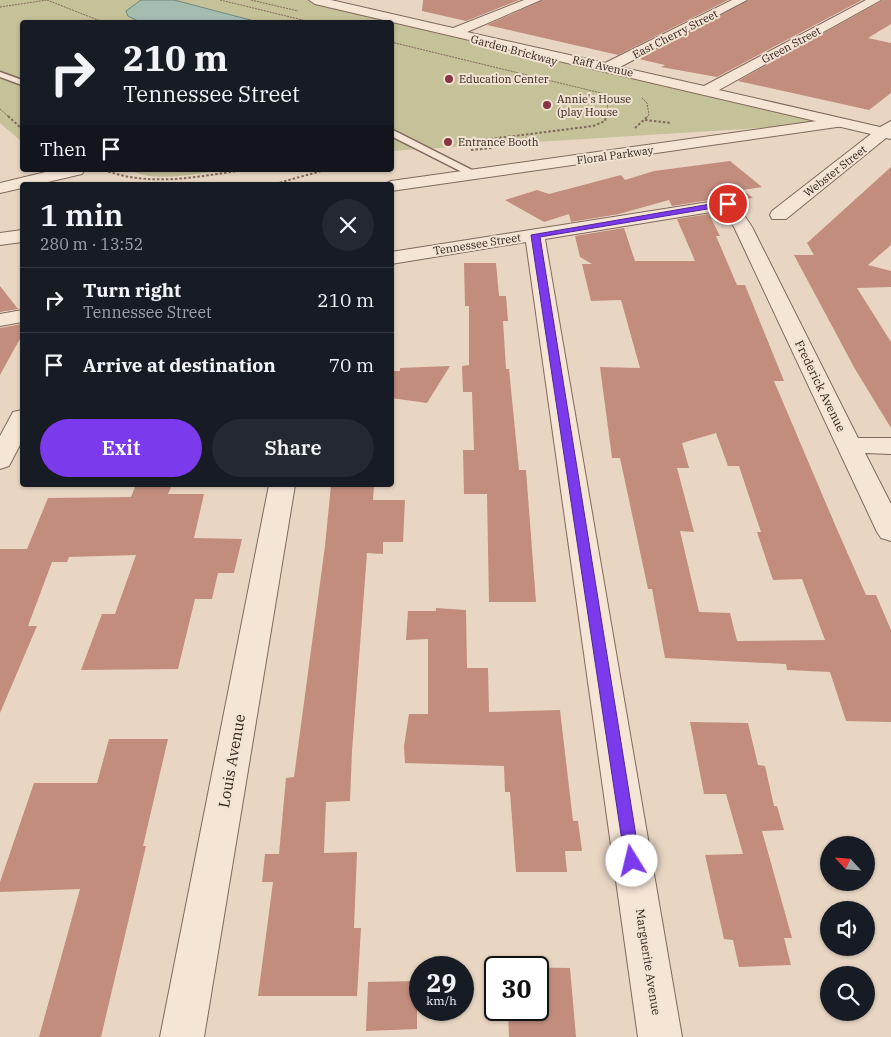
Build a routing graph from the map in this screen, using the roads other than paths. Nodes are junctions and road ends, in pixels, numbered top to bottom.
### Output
1 (535, 0) edge
2 (741, 0) edge
3 (875, 0) edge
4 (321, 1) edge
5 (455, 32) junction
6 (608, 67) junction
7 (0, 74) edge
8 (20, 82) edge
9 (707, 90) junction
10 (838, 123) junction
11 (888, 131) edge
12 (394, 134) edge
13 (68, 172) edge
14 (475, 175) junction
15 (25, 182) edge
16 (20, 183) edge
17 (394, 186) edge
18 (0, 188) edge
19 (779, 215) dead end
20 (535, 235) junction
21 (20, 236) edge
22 (0, 239) edge
23 (750, 240) joint
24 (394, 258) edge
25 (20, 316) edge
26 (0, 320) edge
27 (20, 421) edge
28 (849, 445) junction
29 (891, 446) edge
30 (0, 461) edge
31 (282, 487) edge
32 (891, 532) edge
33 (182, 1037) edge
34 (660, 1037) edge

1 - 5 street
2 - 6 street, East Cherry Street
3 - 9 street, Green Street
4 - 5 street, Raff Avenue
5 - 6 street, Raff Avenue
6 - 9 street, Raff Avenue
7 - 8 lane
9 - 10 street, Raff Avenue
10 - 11 street, Raff Avenue
10 - 14 street, Floral Parkway
11 - 19 street, Webster Street
12 - 14 lane
13 - 15 street
14 - 17 street, Floral Parkway
16 - 18 street
20 - 23 street, Tennessee Street
20 - 24 street, Tennessee Street
20 - 34 street, Marguerite Avenue
21 - 22 street
23 - 28 street, Frederick Avenue
25 - 26 street
27 - 30 street
28 - 29 street
28 - 32 street, Frederick Avenue
31 - 33 street, Louis Avenue

